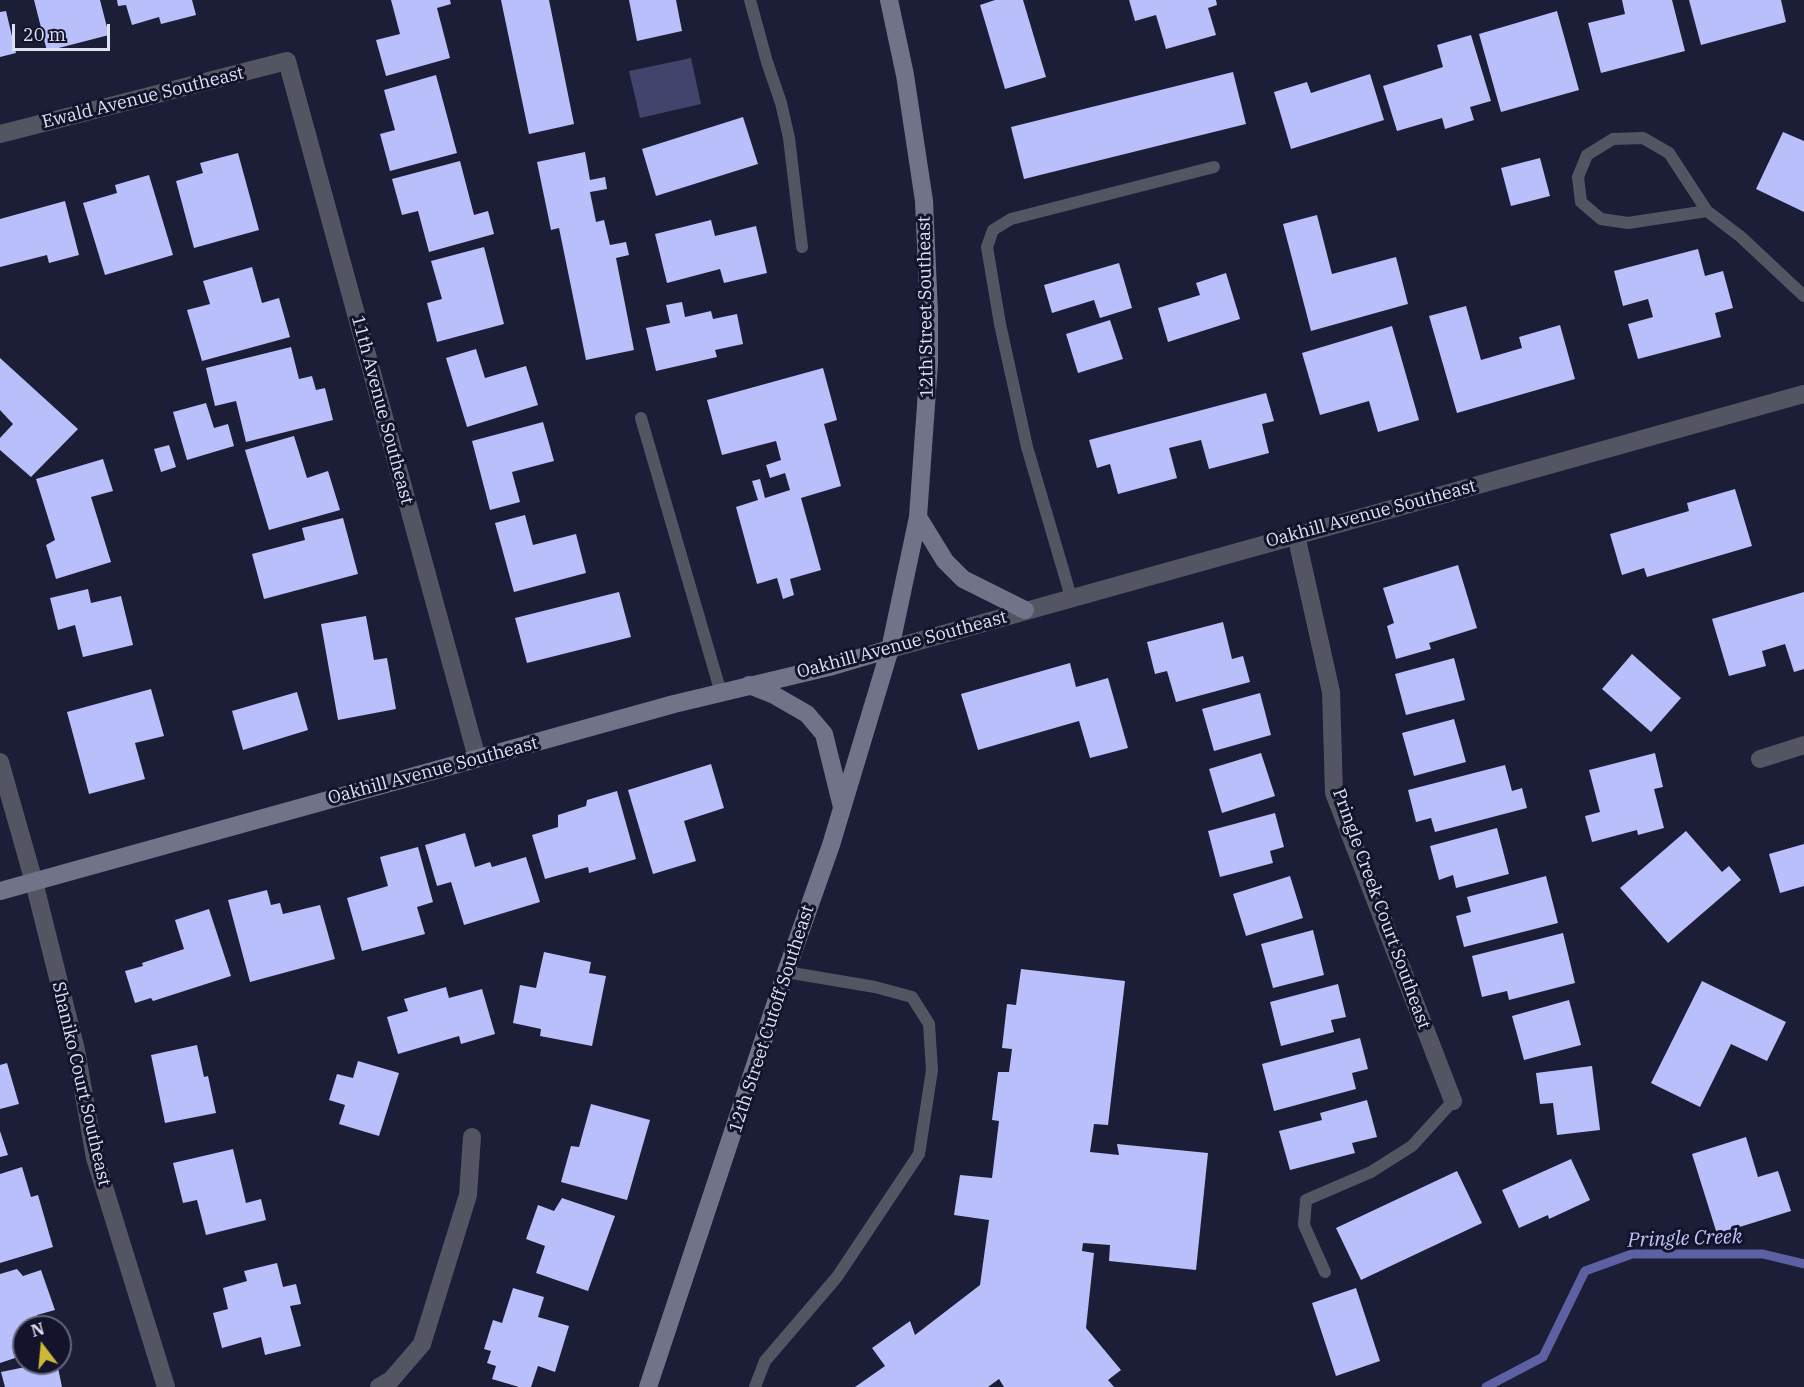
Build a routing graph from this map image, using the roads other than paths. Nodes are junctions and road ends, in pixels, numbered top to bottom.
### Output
1 (750, 0) edge
2 (889, 0) edge
3 (287, 61) joint
4 (0, 134) edge
5 (1214, 167) dead end
6 (1707, 211) junction
7 (802, 247) dead end
8 (1804, 296) edge
9 (1804, 394) edge
10 (641, 418) dead end
11 (918, 517) junction
12 (1296, 535) junction
13 (1071, 597) junction
14 (1025, 610) junction
15 (890, 649) junction
16 (749, 685) junction
17 (721, 693) junction
18 (1804, 745) edge
19 (477, 758) junction
20 (1760, 759) dead end
21 (0, 762) edge
22 (842, 807) junction
23 (34, 882) junction
24 (0, 891) edge
25 (786, 972) junction
26 (1453, 1101) joint
27 (472, 1137) dead end
28 (1325, 1272) dead end
29 (166, 1387) edge
30 (379, 1387) edge
31 (648, 1387) edge
32 (755, 1387) edge

1 - 7 lane
2 - 11 main road, 12th Street Southeast
3 - 4 street, Ewald Avenue Southeast
3 - 19 street, 11th Avenue Southeast
5 - 13 lane
6 - 6 lane
6 - 8 lane
9 - 12 street, Oakhill Avenue Southeast
10 - 17 lane
11 - 14 main road
11 - 15 main road, 12th Street Southeast
12 - 13 street, Oakhill Avenue Southeast
12 - 26 street, Pringle Creek Court Southeast
13 - 14 street, Oakhill Avenue Southeast
14 - 15 street, Oakhill Avenue Southeast
15 - 16 main road, Oakhill Avenue Southeast
15 - 22 main road, 12th Street Cutoff Southeast
16 - 17 main road, Oakhill Avenue Southeast
16 - 22 main road
17 - 19 main road, Oakhill Avenue Southeast
18 - 20 street
19 - 23 main road, Oakhill Avenue Southeast
21 - 23 street, Shaniko Court Southeast
22 - 25 main road, 12th Street Cutoff Southeast
23 - 24 main road, Oakhill Avenue Southeast
23 - 29 street, Shaniko Court Southeast
25 - 31 main road, 12th Street Cutoff Southeast
25 - 32 lane
26 - 28 lane
27 - 30 street

